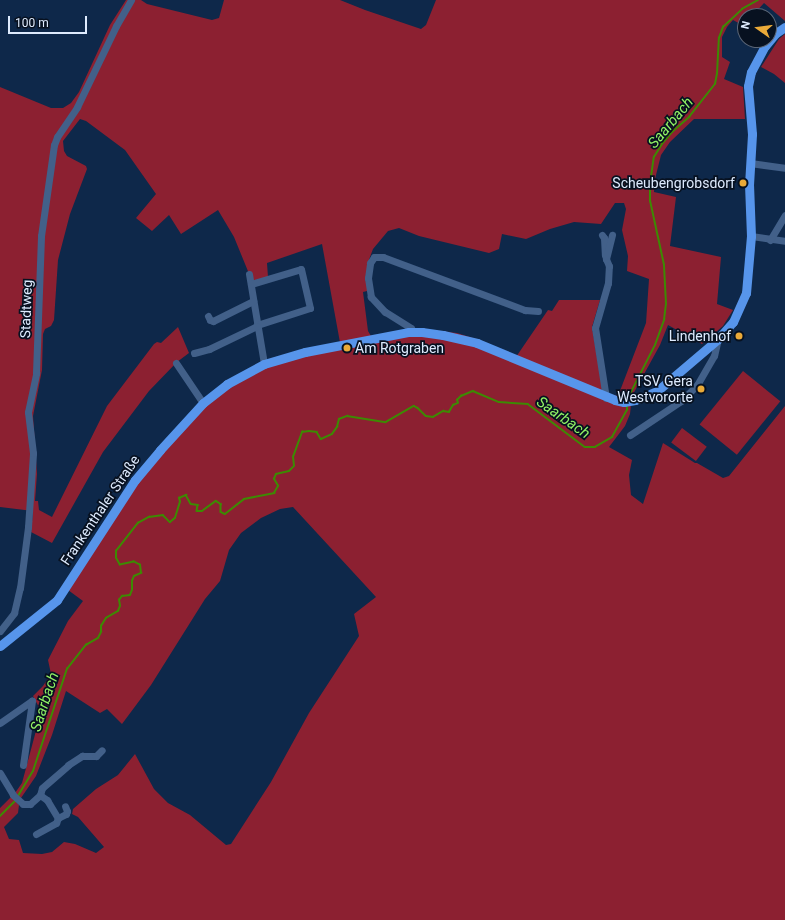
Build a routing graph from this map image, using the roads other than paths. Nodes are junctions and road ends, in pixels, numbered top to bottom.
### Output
1 (131, 0) edge
2 (785, 26) edge
3 (750, 162) junction
4 (785, 168) edge
5 (785, 215) edge
6 (602, 235) dead end
7 (612, 236) dead end
8 (750, 236) junction
9 (770, 240) junction
10 (785, 241) edge
11 (606, 259) junction
12 (249, 274) dead end
13 (251, 284) junction
14 (253, 300) junction
15 (538, 311) dead end
16 (208, 316) dead end
17 (257, 326) junction
18 (413, 332) junction
19 (718, 339) junction
20 (194, 353) dead end
21 (176, 364) dead end
22 (264, 364) junction
23 (606, 398) junction
24 (203, 403) junction
25 (630, 435) dead end
26 (0, 631) edge
27 (0, 646) edge
28 (0, 723) edge
29 (102, 750) dead end
30 (23, 765) dead end
31 (0, 774) edge
32 (40, 795) junction
33 (65, 806) dead end
34 (58, 818) junction
35 (36, 834) dead end

1 - 26 street, Stadtweg
2 - 3 main road
3 - 4 street
3 - 8 main road
5 - 9 street
6 - 11 street
7 - 11 street
8 - 9 street
8 - 19 main road
9 - 10 street
11 - 23 street
12 - 13 street
13 - 14 street
13 - 17 street
14 - 16 street
14 - 17 street
15 - 18 street
17 - 20 street
17 - 22 street
18 - 22 main road, Frankenthaler Straße
18 - 23 main road, Frankenthaler Straße
19 - 23 main road, Frankenthaler Straße
19 - 25 street
21 - 24 street
22 - 24 main road, Frankenthaler Straße
24 - 27 main road, Frankenthaler Straße
28 - 30 street
29 - 32 street
31 - 32 street
32 - 34 street
33 - 34 street
34 - 35 street

